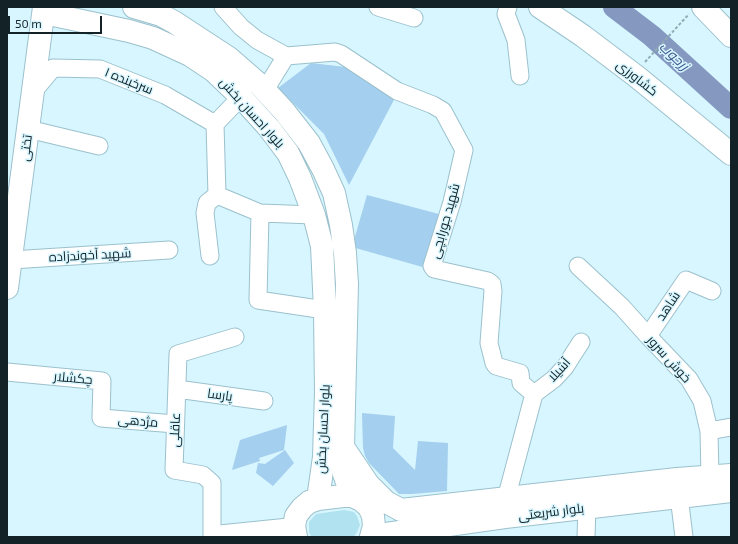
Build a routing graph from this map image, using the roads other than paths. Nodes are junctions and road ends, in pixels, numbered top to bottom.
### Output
1 (134, 7) edge
2 (223, 7) edge
3 (378, 7) edge
4 (508, 7) edge
5 (540, 7) edge
6 (44, 10) edge
7 (696, 10) edge
8 (163, 11) edge
9 (85, 15) edge
10 (414, 18) dead end
11 (731, 36) edge
12 (286, 56) junction
13 (520, 76) dead end
14 (265, 90) junction
15 (33, 92) junction
16 (241, 97) junction
17 (215, 124) junction
18 (28, 129) junction
19 (99, 146) dead end
20 (731, 154) edge
21 (217, 194) junction
22 (13, 196) edge
23 (260, 212) junction
24 (314, 215) junction
25 (169, 250) dead end
26 (210, 256) dead end
27 (11, 260) junction
28 (578, 266) dead end
29 (7, 288) edge
30 (712, 291) dead end
31 (326, 310) junction
32 (648, 336) junction
33 (235, 337) dead end
34 (581, 342) dead end
35 (7, 372) edge
36 (177, 389) junction
37 (534, 394) junction
38 (264, 401) dead end
39 (101, 418) joint
40 (176, 424) junction
41 (731, 427) edge
42 (709, 431) junction
43 (343, 446) junction
44 (721, 476) edge
45 (731, 491) edge
46 (352, 496) junction
47 (679, 496) junction
48 (318, 499) junction
49 (506, 499) junction
50 (587, 507) junction
51 (410, 516) junction
52 (295, 533) edge
53 (372, 536) edge
54 (212, 537) edge
55 (215, 537) edge
56 (586, 537) edge
57 (684, 537) edge

1 - 8 main road, بلوار احسان بخش
2 - 12 street
3 - 10 street
4 - 13 street
5 - 20 main road, کشاورزی
6 - 9 main road, بلوار احسان بخش
6 - 15 main road, تختی
7 - 11 main road
8 - 14 main road, بلوار احسان بخش
9 - 16 main road, بلوار احسان بخش
12 - 14 street
12 - 37 street, شهید جورابچی
14 - 43 main road, بلوار احسان بخش
15 - 17 street, سرخبنده ۱
15 - 18 main road, تختی
16 - 17 street
16 - 24 main road, بلوار احسان بخش
17 - 21 street
18 - 19 street
18 - 22 main road, تختی
21 - 23 street
21 - 26 street
22 - 27 main road, تختی
23 - 24 street
23 - 31 street
24 - 31 main road, بلوار احسان بخش
25 - 27 street, شهید آخوندزاده
27 - 29 main road, تختی
28 - 32 street, خوش سرور
30 - 32 street, شاهد
31 - 48 main road, بلوار احسان بخش
32 - 42 street, خوش سرور
33 - 36 street, عاقلی
34 - 37 street, آشیلا
35 - 39 street, چکشلار
36 - 38 street, پارسا
36 - 40 street, عاقلی
37 - 49 street
39 - 40 street, مژدهی
40 - 54 street, عاقلی
41 - 42 street
42 - 44 street, خوش سرور
43 - 46 main road, بلوار احسان بخش
43 - 51 main road
44 - 49 main road, بلوار شریعتی
45 - 47 main road, بلوار شریعتی
46 - 48 main road
46 - 53 main road
47 - 50 main road, بلوار شریعتی
47 - 57 street
48 - 52 main road
49 - 51 main road, بلوار شریعتی
50 - 51 main road, بلوار شریعتی
50 - 56 street
51 - 53 main road, بلوار شریعتی
52 - 55 main road

